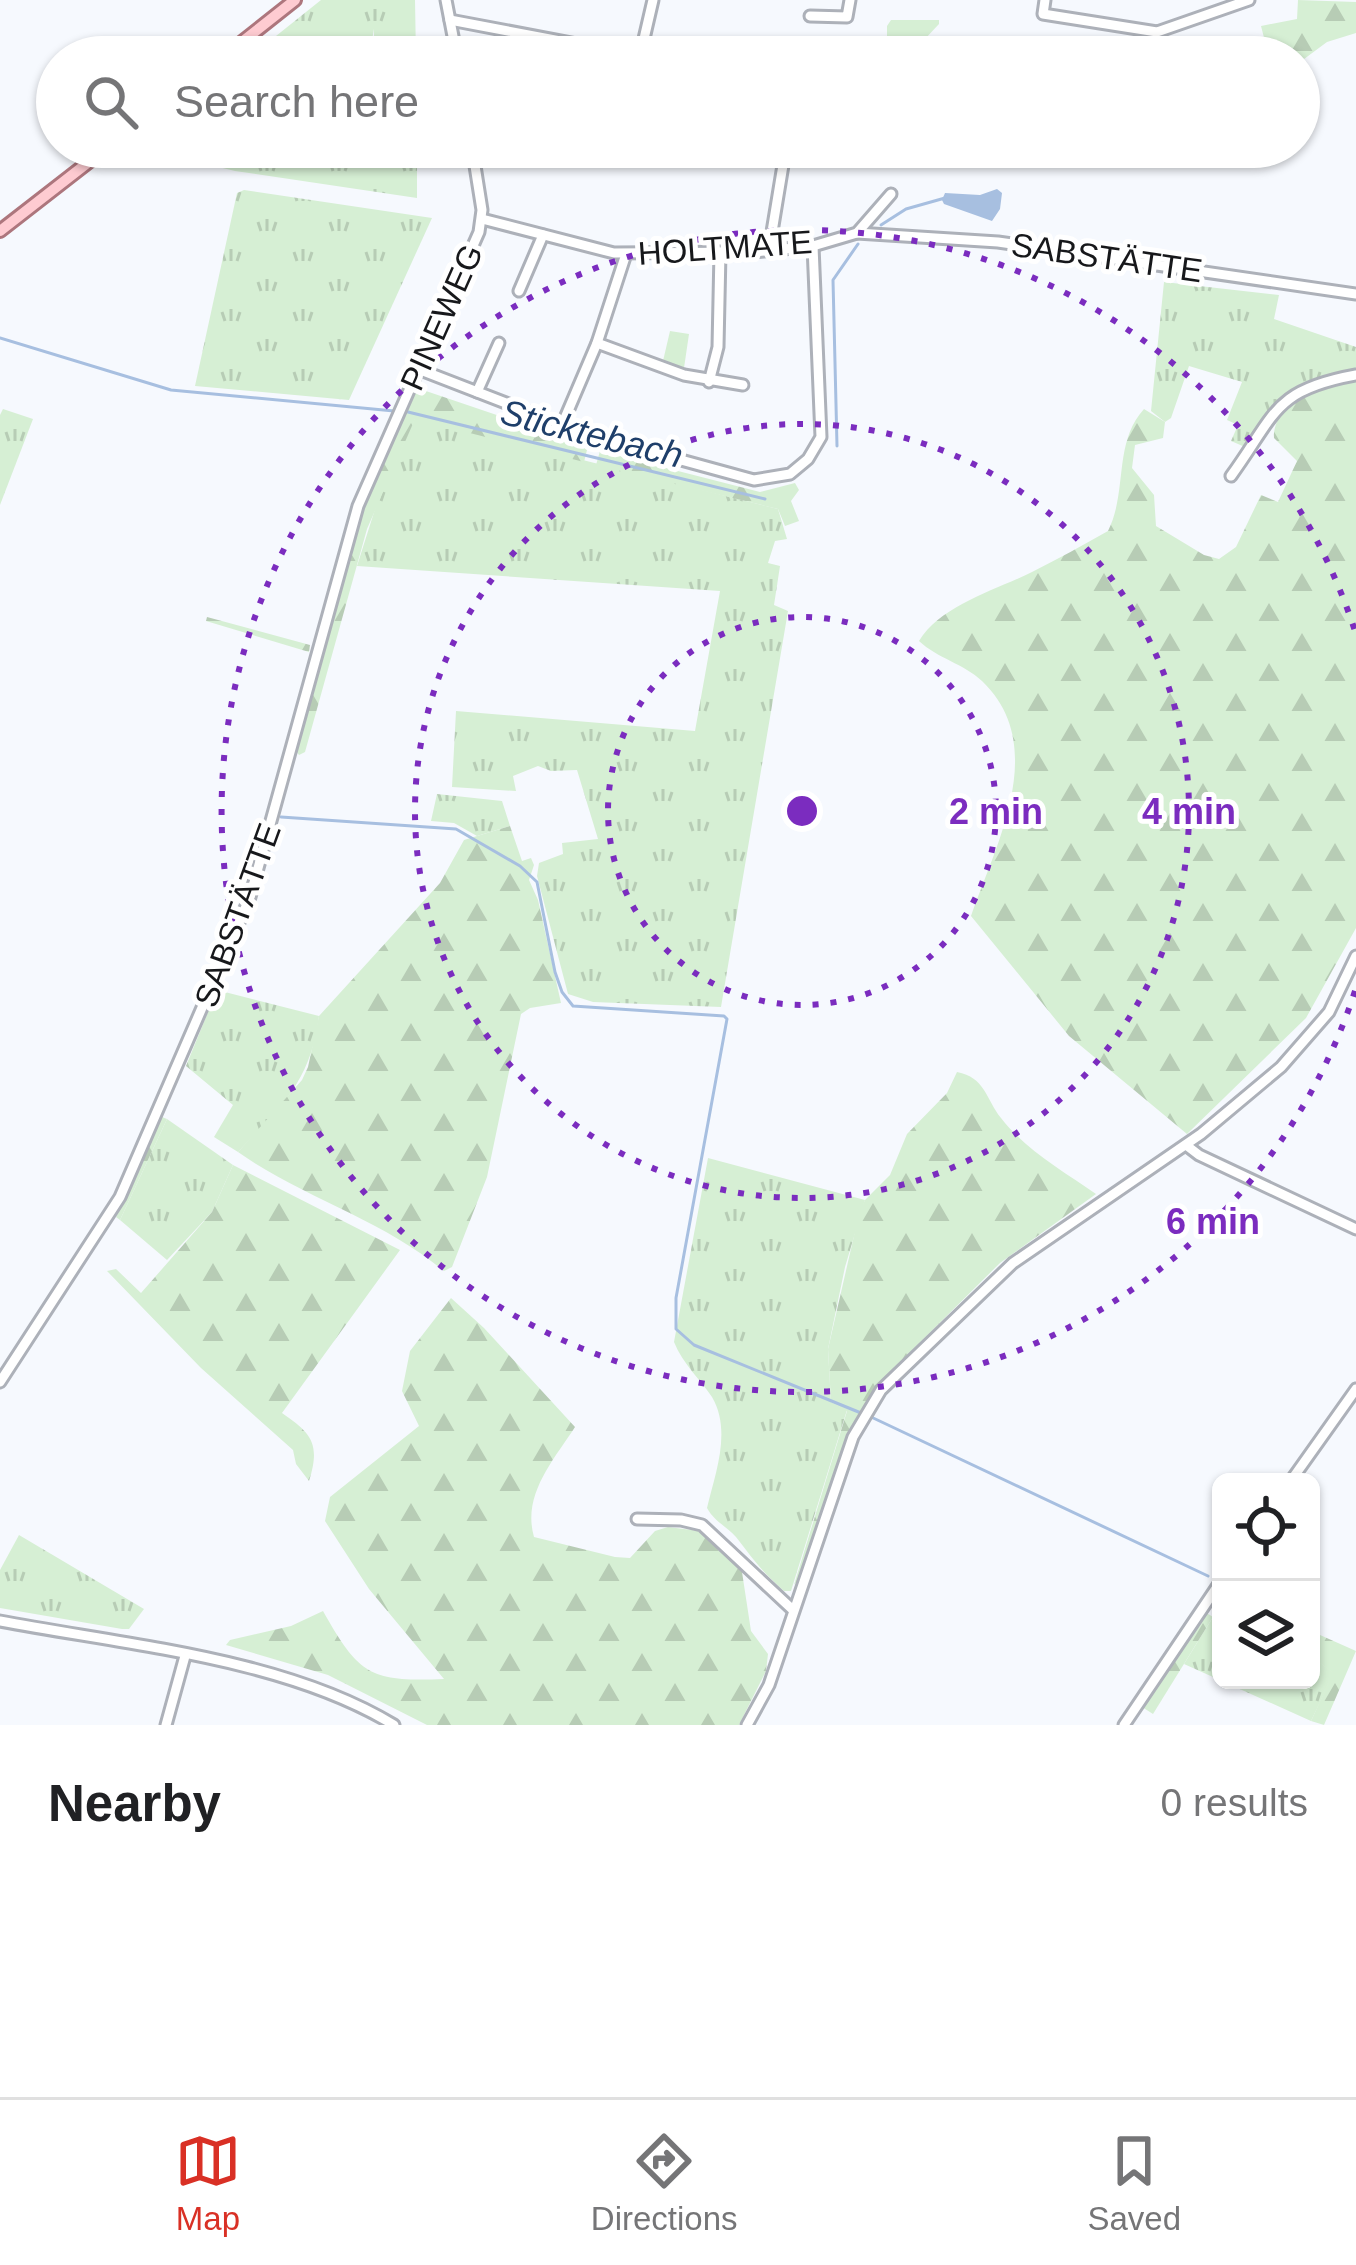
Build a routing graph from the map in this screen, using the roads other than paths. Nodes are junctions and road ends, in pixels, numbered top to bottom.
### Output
1 (295, 0) edge
2 (446, 0) edge
3 (653, 0) edge
4 (850, 0) edge
5 (1045, 0) edge
6 (1249, 0) edge
7 (811, 16) dead end
8 (450, 20) junction
9 (250, 36) edge
10 (453, 36) edge
11 (533, 36) edge
12 (646, 36) edge
13 (81, 168) edge
14 (475, 168) edge
15 (783, 168) edge
16 (892, 194) dead end
17 (482, 219) junction
18 (0, 231) edge
19 (856, 233) junction
20 (543, 235) junction
21 (813, 246) junction
22 (769, 250) junction
23 (720, 252) junction
24 (626, 254) junction
25 (520, 291) dead end
26 (1356, 294) edge
27 (499, 343) dead end
28 (597, 343) junction
29 (418, 369) junction
30 (1356, 375) edge
31 (709, 382) junction
32 (743, 386) dead end
33 (477, 392) junction
34 (398, 415) joint
35 (562, 425) junction
36 (1231, 476) dead end
37 (1356, 956) edge
38 (1186, 1145) junction
39 (1356, 1229) edge
40 (0, 1382) edge
41 (1356, 1389) edge
42 (1295, 1473) edge
43 (637, 1519) dead end
44 (1212, 1594) edge
45 (794, 1610) junction
46 (0, 1622) edge
47 (185, 1656) junction
48 (166, 1725) edge
49 (394, 1725) edge
50 (747, 1725) edge
51 (1124, 1725) edge

1 - 9 main road
2 - 8 street
3 - 12 street
4 - 7 street
5 - 6 street
8 - 10 street
8 - 11 street
13 - 18 main road
14 - 17 street, PINEWEG
15 - 22 street
16 - 19 street, HOLTMATE
17 - 20 street, HOLTMATE
17 - 29 street, PINEWEG
19 - 21 street, HOLTMATE
19 - 26 street, SABSTÄTTE
20 - 24 street, HOLTMATE
20 - 25 street
21 - 22 street, HOLTMATE
21 - 35 street
22 - 23 street, HOLTMATE
23 - 24 street, HOLTMATE
23 - 31 street
24 - 28 street
27 - 33 street
28 - 31 street
28 - 35 street
29 - 33 street
29 - 34 street, PINEWEG
30 - 36 street
31 - 32 street
33 - 35 street
34 - 40 street, SABSTÄTTE
37 - 38 street
38 - 39 street
38 - 45 street
41 - 42 street
43 - 45 street
44 - 51 street
45 - 50 street
46 - 47 street
47 - 48 street
47 - 49 street

